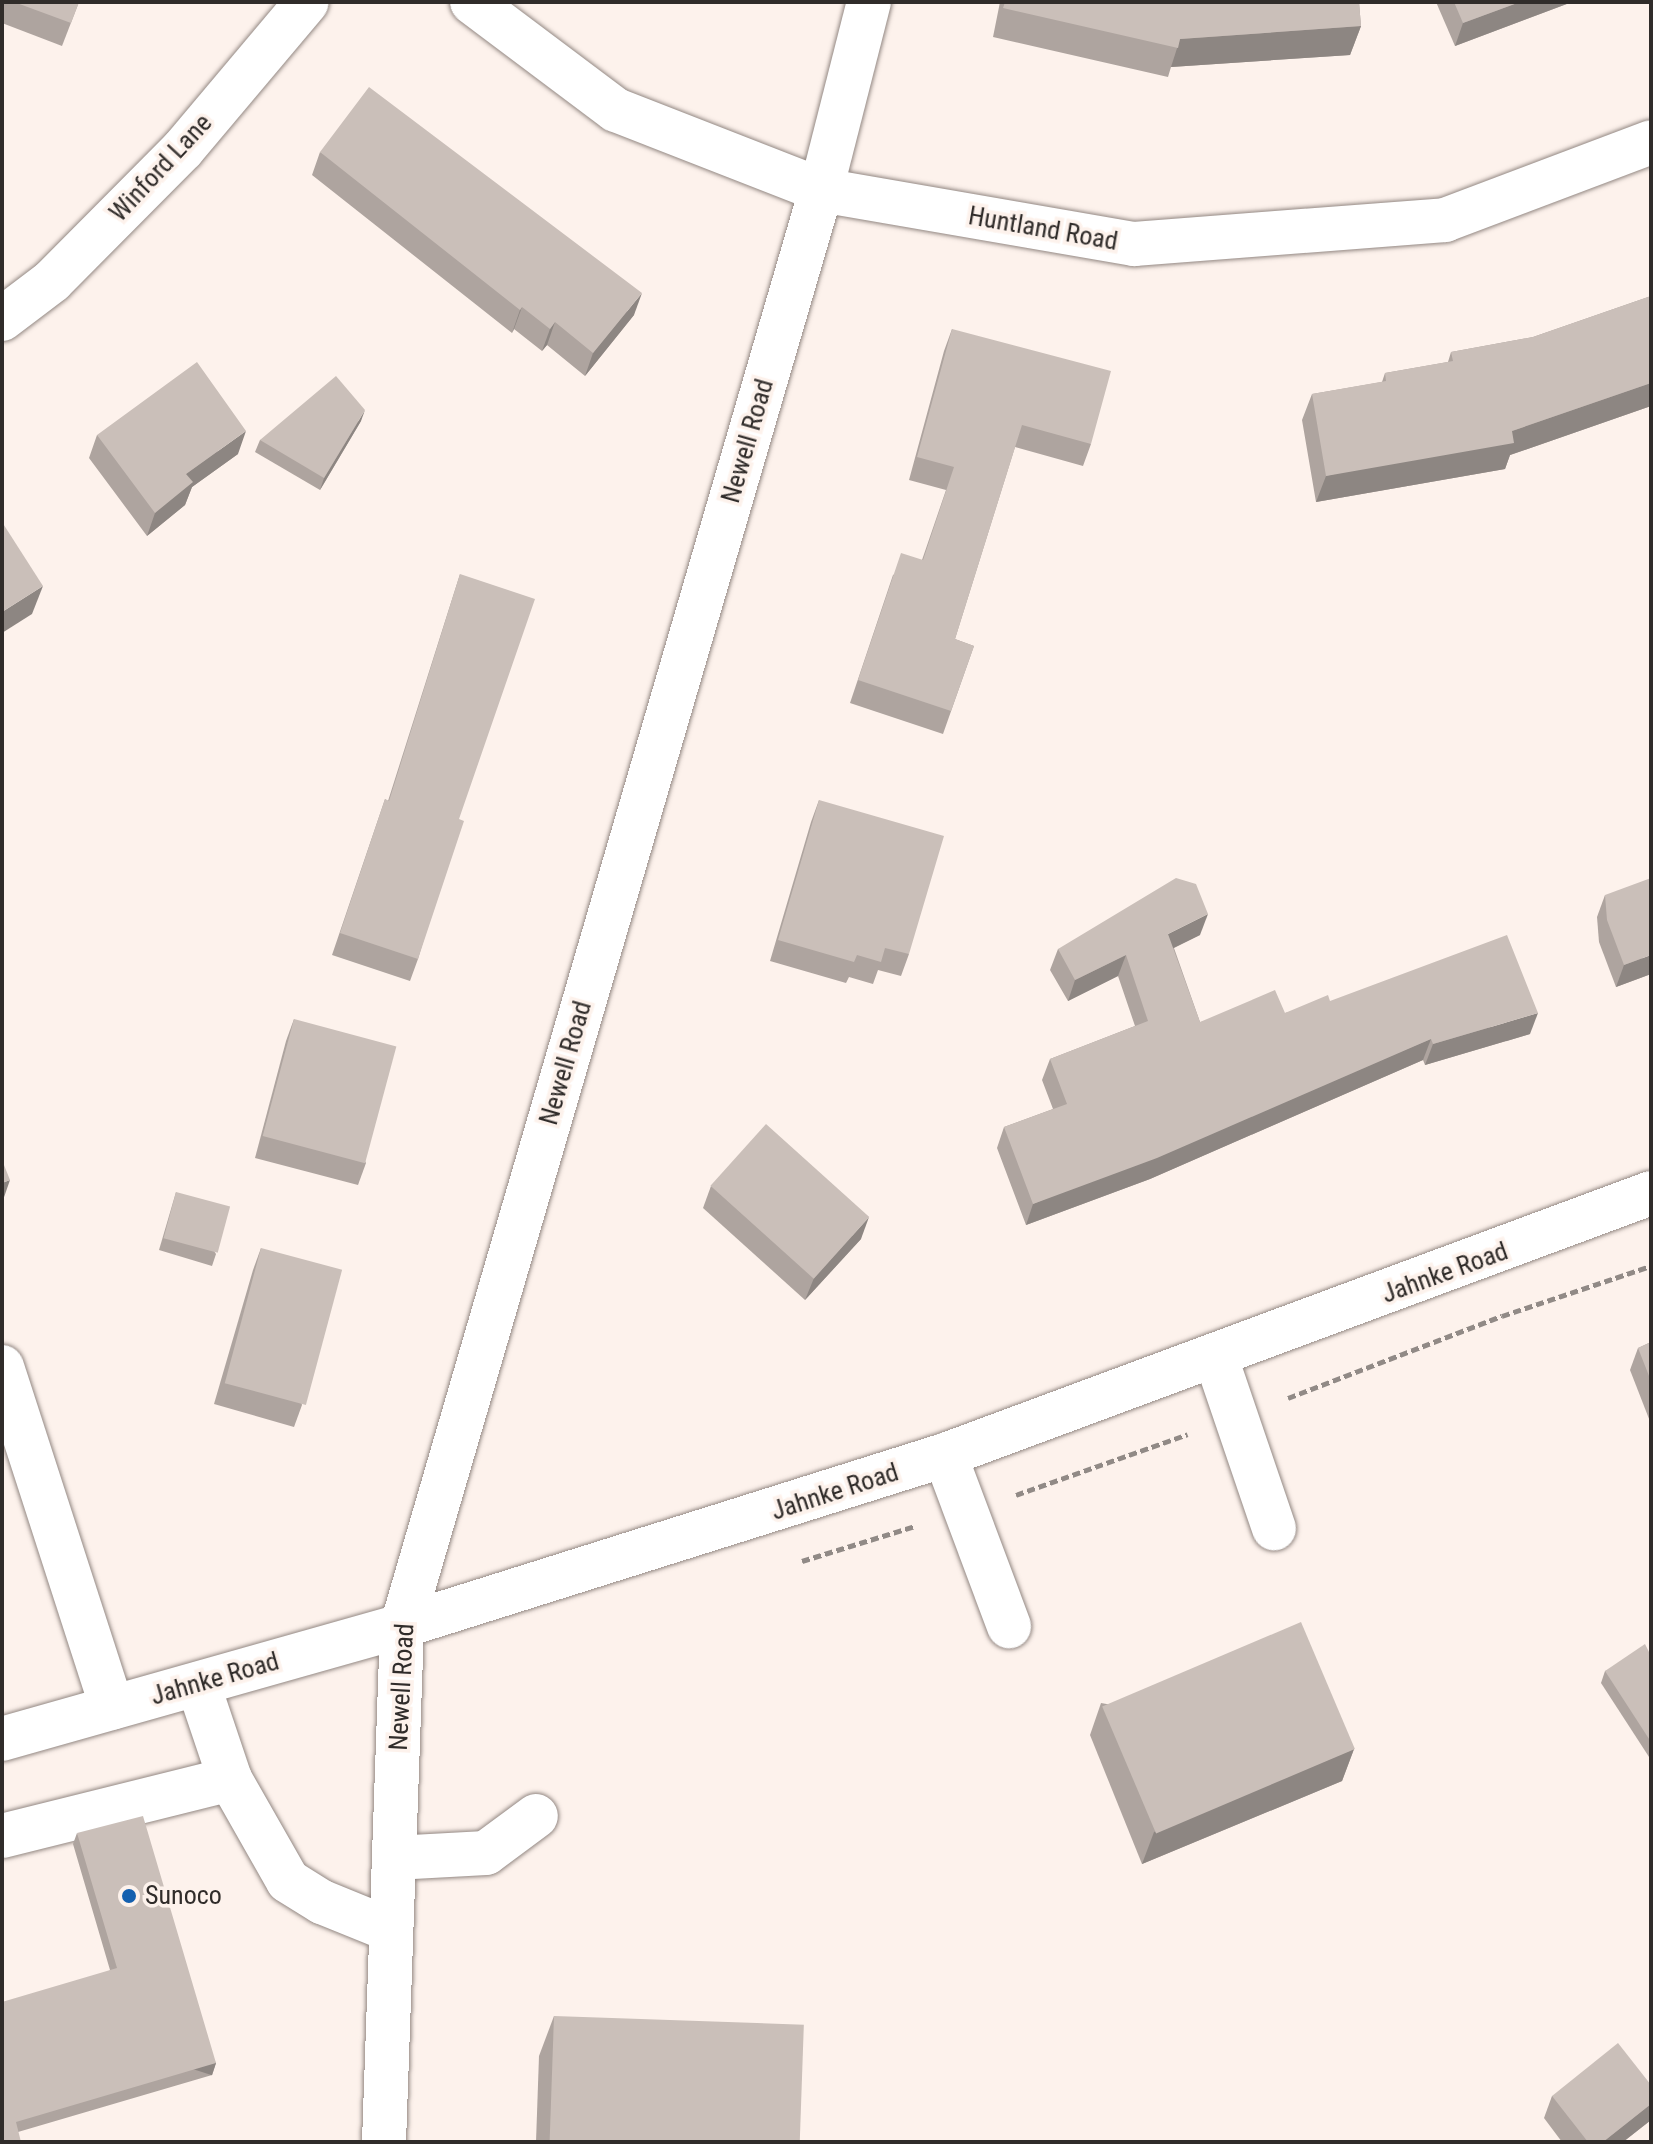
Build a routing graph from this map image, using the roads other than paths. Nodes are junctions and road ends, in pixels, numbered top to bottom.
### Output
1 (307, 2) edge
2 (472, 2) edge
3 (869, 2) edge
4 (1651, 142) edge
5 (821, 190) junction
6 (2, 319) edge
7 (1651, 1193) edge
8 (1216, 1358) junction
9 (2, 1367) edge
10 (945, 1455) junction
11 (1274, 1528) dead end
12 (402, 1626) junction
13 (1009, 1626) dead end
14 (198, 1684) junction
15 (112, 1708) junction
16 (2, 1739) edge
17 (230, 1779) junction
18 (536, 1816) dead end
19 (2, 1836) edge
20 (394, 1858) junction
21 (391, 1930) junction
22 (384, 2142) edge

1 - 6 street, Winford Lane
2 - 5 street, Huntland Road
3 - 5 street, Newell Road
4 - 5 street, Huntland Road
5 - 12 street, Newell Road
7 - 8 street, Jahnke Road
8 - 10 street, Jahnke Road
8 - 11 street
9 - 15 street
10 - 12 street, Jahnke Road
10 - 13 street
12 - 14 street, Jahnke Road
12 - 20 street, Newell Road
14 - 15 street, Jahnke Road
14 - 17 street
15 - 16 street, Jahnke Road
17 - 19 street
17 - 21 street
18 - 20 street
20 - 21 street, Newell Road
21 - 22 street, Newell Road

